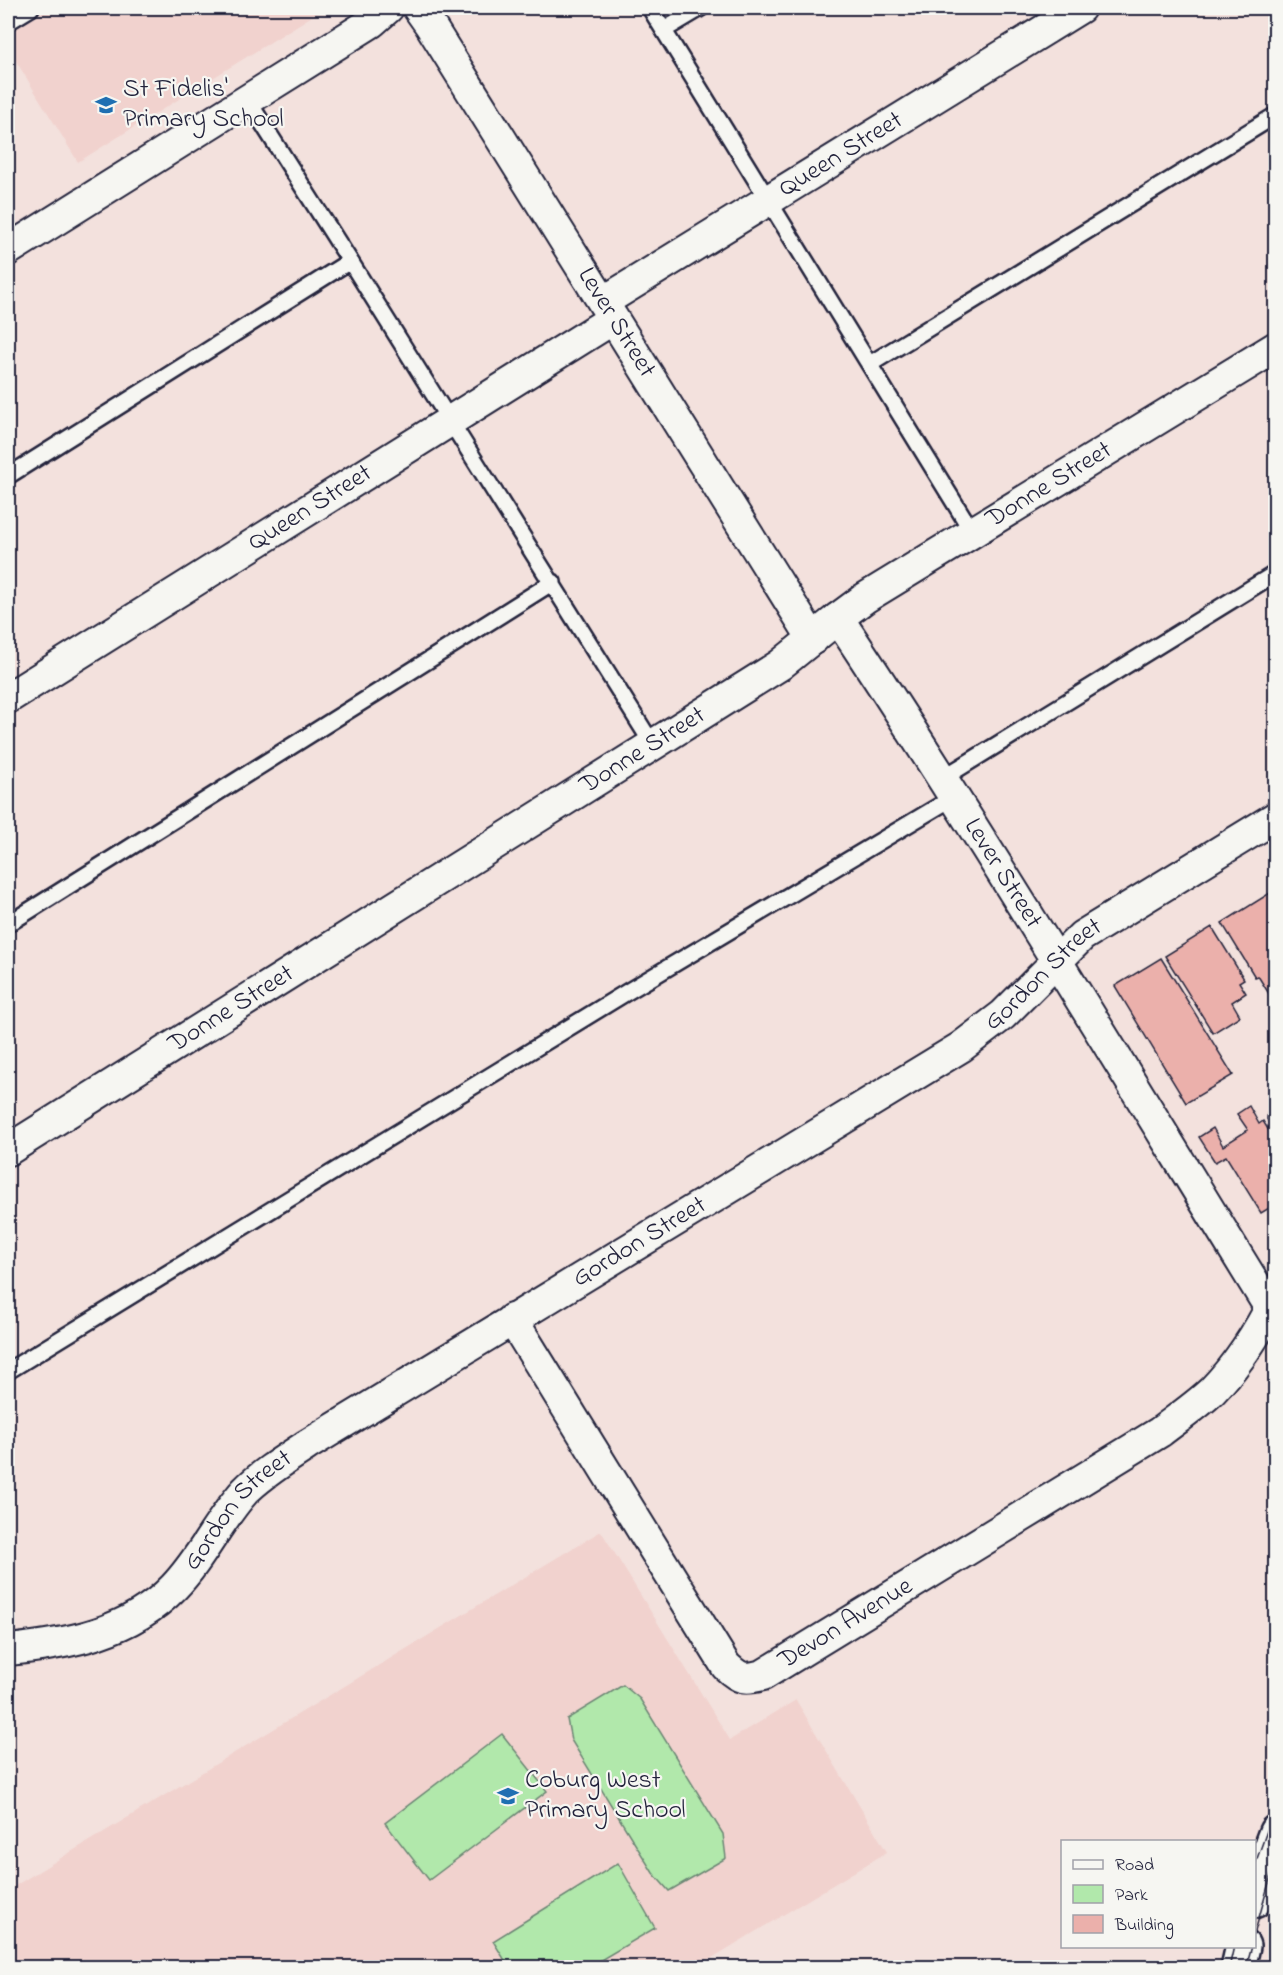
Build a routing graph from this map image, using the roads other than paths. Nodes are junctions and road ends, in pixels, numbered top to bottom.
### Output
1 (31, 8) edge
2 (388, 8) edge
3 (418, 8) edge
4 (650, 8) edge
5 (701, 8) edge
6 (1080, 8) edge
7 (8, 22) edge
8 (664, 30) junction
9 (247, 99) junction
10 (1275, 115) edge
11 (767, 200) junction
12 (8, 250) edge
13 (350, 261) junction
14 (608, 310) junction
15 (1275, 347) edge
16 (870, 364) junction
17 (452, 421) junction
18 (8, 476) edge
19 (973, 533) junction
20 (1275, 573) edge
21 (553, 582) junction
22 (838, 618) junction
23 (813, 639) junction
24 (8, 698) edge
25 (653, 745) junction
26 (948, 788) junction
27 (1275, 817) edge
28 (8, 924) edge
29 (1057, 961) junction
30 (8, 1150) edge
31 (1274, 1308) edge
32 (512, 1319) junction
33 (8, 1371) edge
34 (8, 1650) edge
35 (1275, 1832) edge
36 (1256, 1893) edge
37 (1243, 1948) edge
38 (1238, 1968) edge

1 - 7 lane
2 - 9 street
3 - 14 street, Lever Street
4 - 8 lane
5 - 8 lane
6 - 11 street, Queen Street
8 - 11 lane
9 - 12 street
9 - 13 lane
10 - 16 lane
11 - 14 street, Queen Street
11 - 16 lane
13 - 17 lane
13 - 18 lane
14 - 17 street, Queen Street
14 - 23 street, Lever Street
15 - 19 street, Donne Street
16 - 19 lane
17 - 21 lane
17 - 24 street, Queen Street
19 - 22 street, Donne Street
20 - 26 lane
21 - 25 lane
21 - 28 lane
22 - 23 street, Donne Street
22 - 26 street, Lever Street
23 - 25 street, Donne Street
25 - 30 street, Donne Street
26 - 29 street, Lever Street
26 - 33 lane
27 - 29 street, Gordon Street
29 - 31 street, Lever Street
29 - 32 street, Gordon Street
31 - 32 street, Devon Avenue
32 - 34 street, Gordon Street
35 - 36 main road
37 - 38 main road

